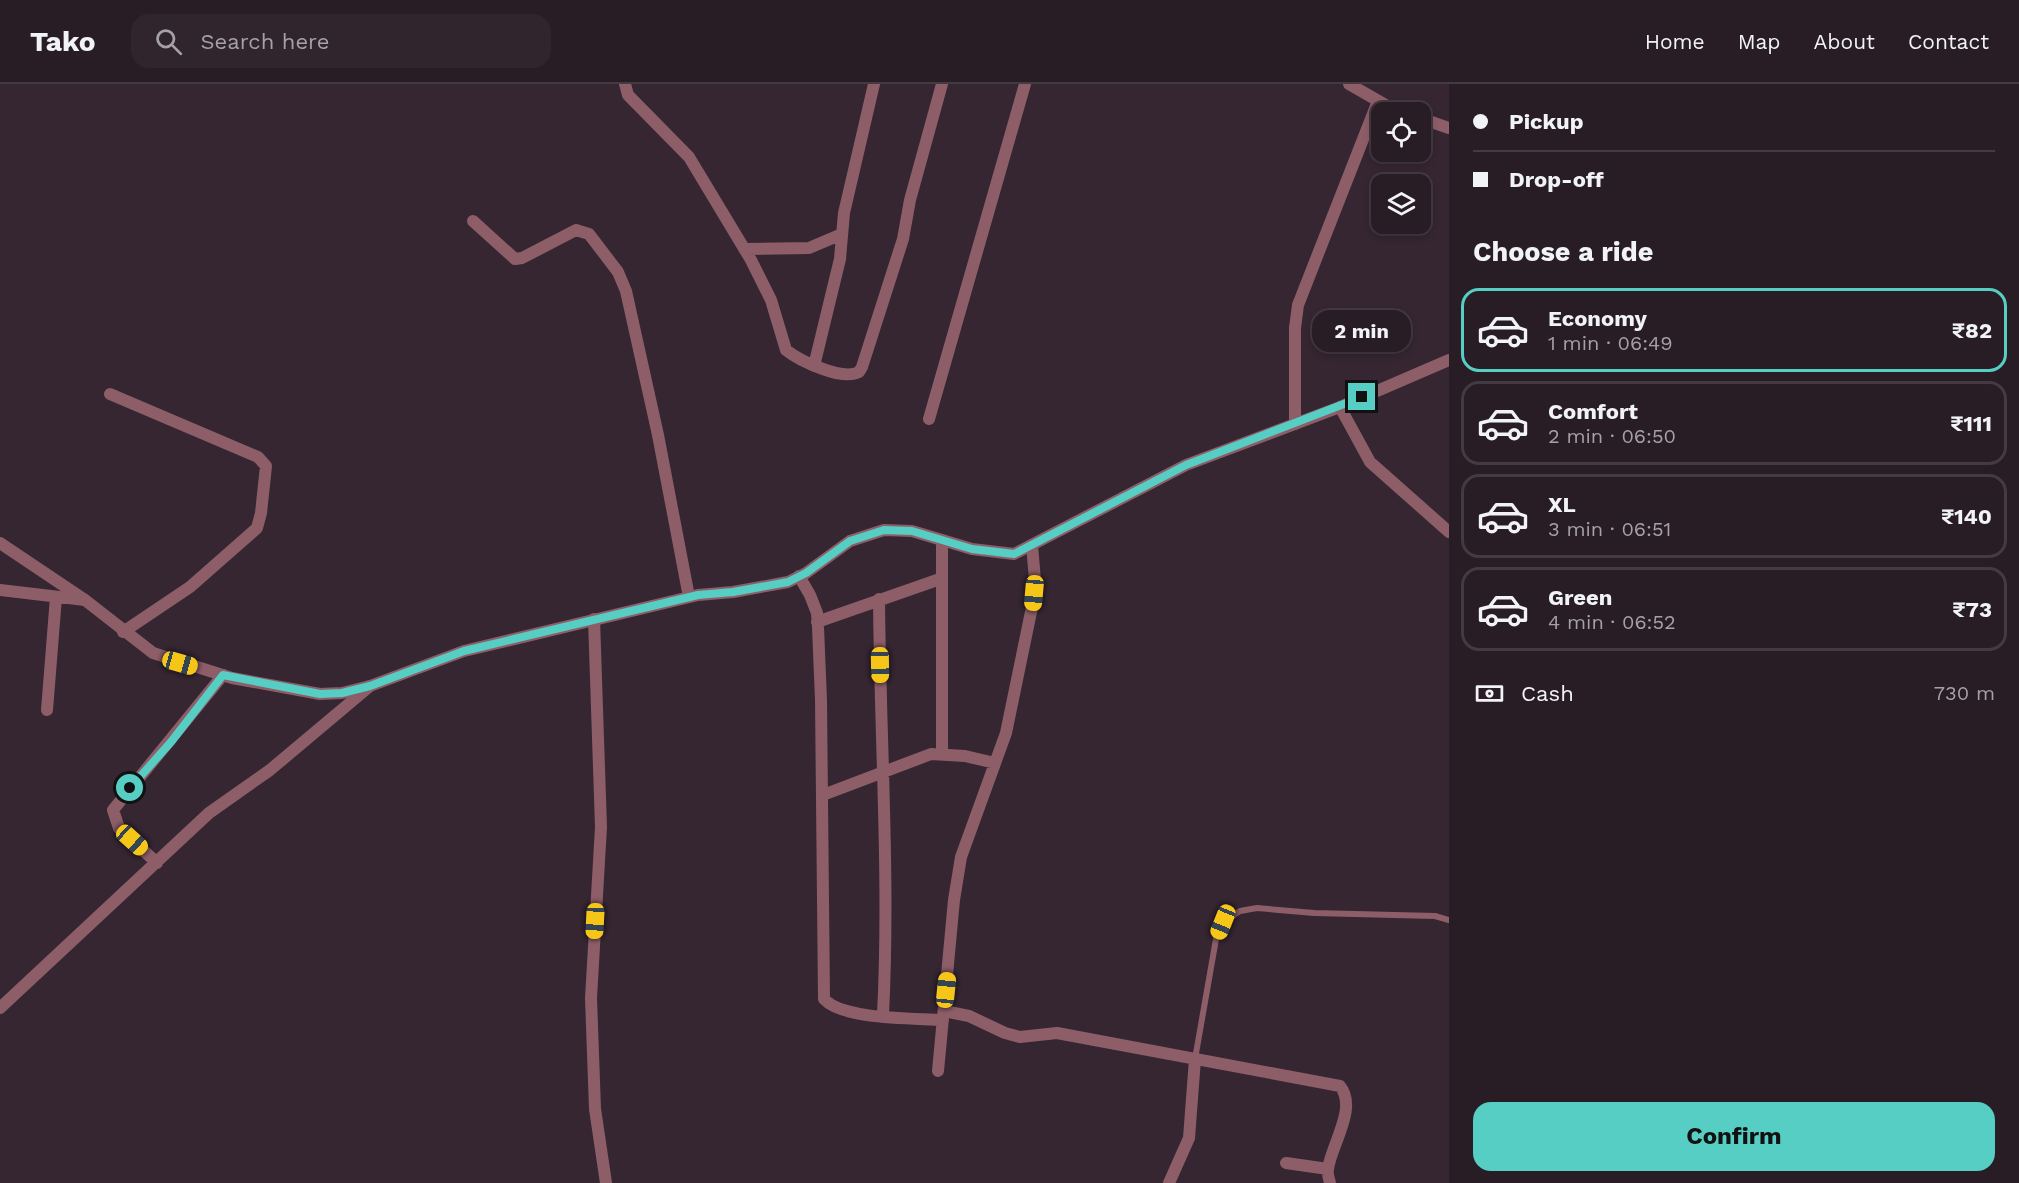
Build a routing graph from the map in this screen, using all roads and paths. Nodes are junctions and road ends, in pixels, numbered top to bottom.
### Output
1 (625, 84) edge
2 (874, 84) edge
3 (942, 84) edge
4 (1025, 84) edge
5 (1356, 86) edge
6 (1378, 101) joint
7 (1431, 122) edge
8 (1449, 128) edge
9 (473, 221) dead end
10 (842, 234) junction
11 (744, 249) junction
12 (1449, 360) edge
13 (814, 366) junction
14 (110, 394) dead end
15 (1340, 407) junction
16 (929, 419) dead end
17 (1295, 423) junction
18 (1449, 532) edge
19 (942, 540) junction
20 (0, 543) edge
21 (1032, 545) junction
22 (799, 576) junction
23 (940, 579) junction
24 (0, 590) edge
25 (57, 597) junction
26 (689, 597) junction
27 (879, 599) junction
28 (85, 600) junction
29 (594, 619) junction
30 (817, 622) junction
31 (123, 632) junction
32 (223, 675) junction
33 (370, 686) junction
34 (47, 710) dead end
35 (942, 753) junction
36 (995, 763) junction
37 (882, 772) junction
38 (822, 795) junction
39 (157, 863) junction
40 (1449, 920) edge
41 (0, 1008) edge
42 (883, 1015) junction
43 (943, 1015) junction
44 (1195, 1059) junction
45 (938, 1071) dead end
46 (1286, 1163) dead end
47 (1328, 1169) junction
48 (606, 1183) edge
49 (1169, 1183) edge
50 (1330, 1183) edge

1 - 11 street
2 - 10 street
3 - 13 street
4 - 16 street
5 - 6 street
6 - 17 street
7 - 8 street
9 - 26 street
10 - 11 street
10 - 13 street
11 - 13 street
12 - 15 street
14 - 31 street
15 - 17 street
15 - 18 street
17 - 21 street
19 - 21 street
19 - 22 street
19 - 23 street
20 - 28 street
21 - 36 street
22 - 26 street
22 - 30 street
23 - 27 street
23 - 35 street
24 - 25 street
25 - 28 street
25 - 34 street
26 - 29 street
27 - 30 street
27 - 37 street
28 - 31 street
29 - 33 street
29 - 48 street
30 - 38 street
31 - 32 street
32 - 33 street
32 - 39 street
33 - 39 street
35 - 36 street
35 - 37 street
36 - 43 street
37 - 38 street
37 - 42 street
38 - 42 street
39 - 41 street
40 - 44 lane
42 - 43 street
43 - 44 street
43 - 45 street
44 - 47 street
44 - 49 street
46 - 47 street
47 - 50 street

